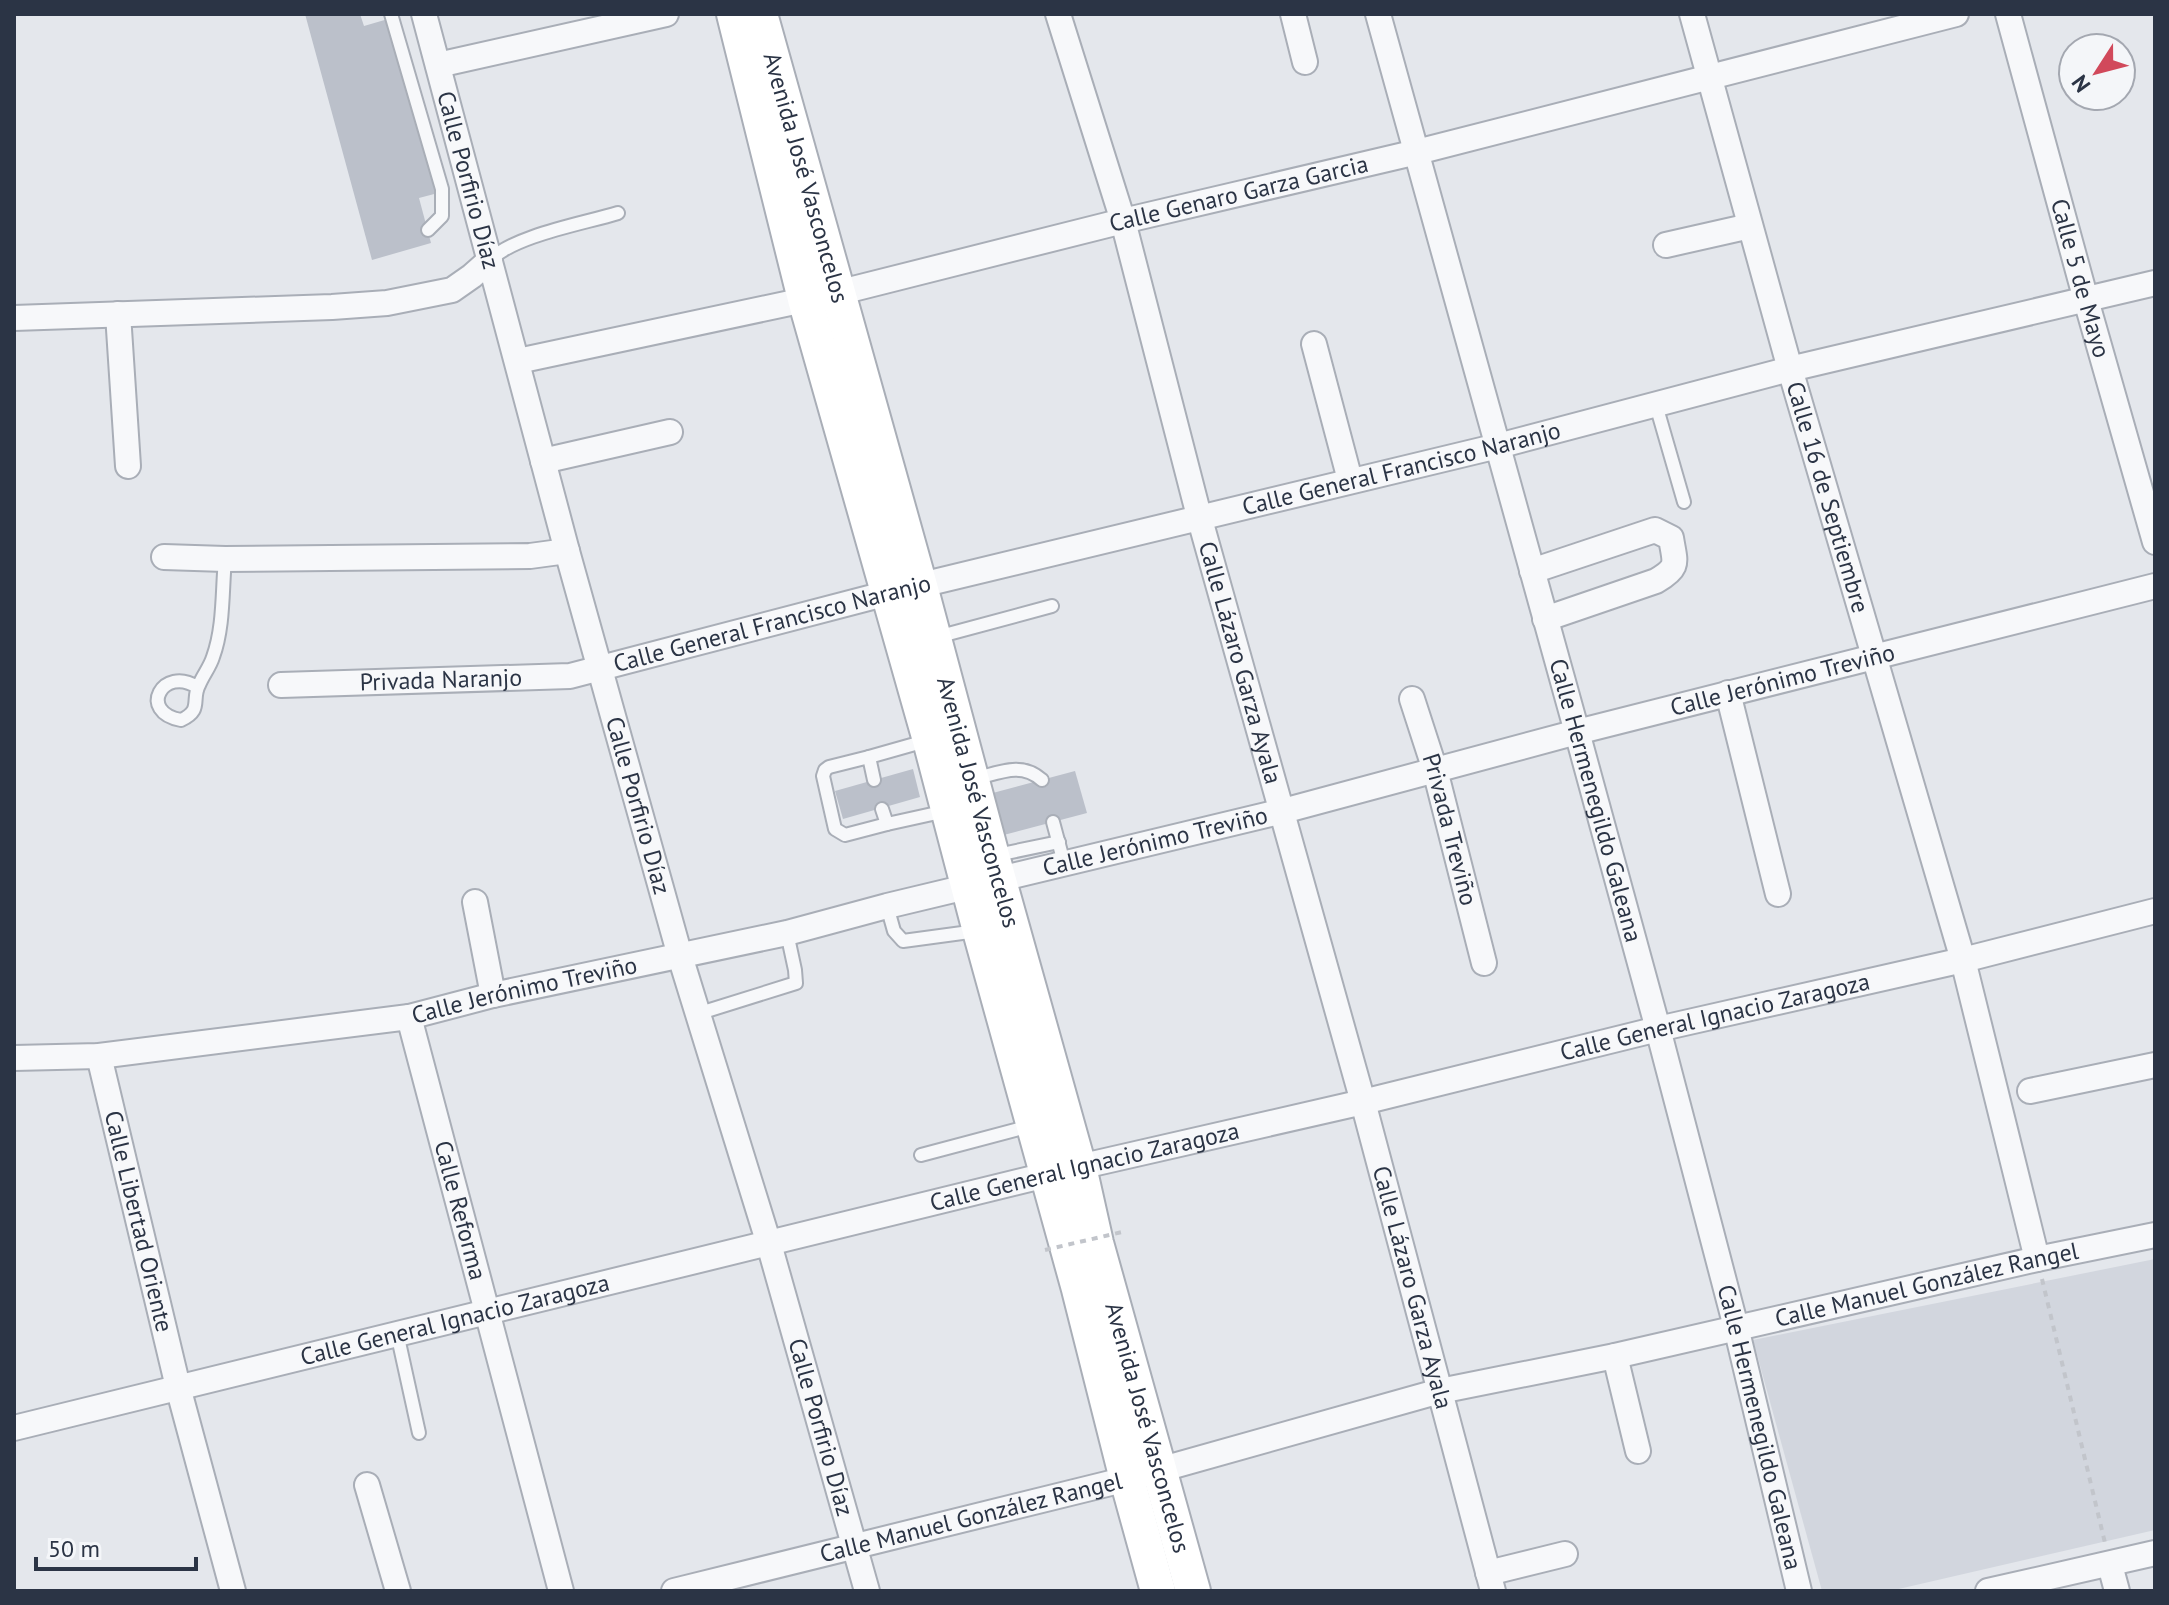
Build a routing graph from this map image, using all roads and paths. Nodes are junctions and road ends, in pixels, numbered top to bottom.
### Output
1 (391, 14) edge
2 (424, 14) edge
3 (666, 14) edge
4 (734, 14) edge
5 (760, 14) edge
6 (1058, 14) edge
7 (1293, 14) edge
8 (1378, 14) edge
9 (1692, 14) edge
10 (1956, 14) edge
11 (2008, 14) edge
12 (1305, 62) dead end
13 (438, 65) junction
14 (1708, 76) junction
15 (1417, 152) junction
16 (462, 155) junction
17 (434, 162) junction
18 (618, 213) dead end
19 (1123, 221) junction
20 (1750, 226) junction
21 (428, 230) dead end
22 (1666, 245) dead end
23 (490, 260) junction
24 (2155, 283) edge
25 (821, 296) junction
26 (2086, 300) junction
27 (118, 314) junction
28 (14, 318) edge
29 (1314, 344) dead end
30 (518, 361) junction
31 (1790, 369) junction
32 (1656, 405) junction
33 (670, 432) dead end
34 (1498, 446) junction
35 (543, 461) junction
36 (128, 466) dead end
37 (1350, 480) junction
38 (1684, 502) dead end
39 (1199, 516) junction
40 (2155, 542) edge
41 (567, 551) junction
42 (164, 557) dead end
43 (225, 559) junction
44 (1532, 571) junction
45 (2155, 586) edge
46 (904, 589) junction
47 (1052, 606) dead end
48 (1545, 619) junction
49 (918, 643) junction
50 (1875, 657) junction
51 (600, 667) junction
52 (281, 685) dead end
53 (197, 687) dead end
54 (1728, 693) junction
55 (1412, 699) dead end
56 (1577, 732) junction
57 (945, 736) junction
58 (869, 757) junction
59 (1435, 770) junction
60 (874, 780) dead end
61 (1042, 780) dead end
62 (960, 794) junction
63 (882, 809) dead end
64 (1283, 811) junction
65 (1053, 822) dead end
66 (887, 824) junction
67 (1061, 853) junction
68 (980, 872) junction
69 (1778, 894) dead end
70 (475, 902) dead end
71 (887, 906) junction
72 (2155, 911) edge
73 (996, 928) junction
74 (787, 933) junction
75 (680, 956) junction
76 (1963, 960) junction
77 (1484, 963) dead end
78 (493, 995) junction
79 (697, 1014) junction
80 (409, 1017) junction
81 (1658, 1029) junction
82 (99, 1056) junction
83 (14, 1058) edge
84 (2155, 1065) edge
85 (2030, 1091) dead end
86 (1363, 1102) junction
87 (1049, 1121) junction
88 (921, 1155) dead end
89 (1062, 1171) junction
90 (1122, 1232) dead end
91 (2155, 1235) edge
92 (769, 1244) junction
93 (1045, 1250) dead end
94 (2037, 1259) junction
95 (487, 1310) junction
96 (1736, 1327) junction
97 (397, 1333) junction
98 (1615, 1356) junction
99 (178, 1387) junction
100 (1440, 1391) junction
101 (14, 1428) edge
102 (419, 1433) dead end
103 (1638, 1451) dead end
104 (1159, 1469) junction
105 (1127, 1479) junction
106 (367, 1485) dead end
107 (854, 1546) junction
108 (2155, 1553) edge
109 (1565, 1554) dead end
110 (2110, 1565) junction
111 (1490, 1582) edge
112 (233, 1591) edge
113 (398, 1591) edge
114 (561, 1591) edge
115 (674, 1591) edge
116 (867, 1591) edge
117 (1158, 1591) edge
118 (1193, 1591) edge
119 (1799, 1591) edge
120 (1988, 1591) edge
121 (2117, 1591) edge

1 - 17 lane
2 - 13 street, Calle Porfirio Díaz
3 - 13 street
4 - 25 main road, Avenida José Vasconcelos
5 - 25 main road, Avenida José Vasconcelos
6 - 19 street, Calle Lázaro Garza Ayala
7 - 12 street
8 - 15 street, Calle Hermenegildo Galeana
9 - 14 street, Calle 16 de Septiembre
10 - 14 street, Calle Genaro Garza Garcia
11 - 26 street, Calle 5 de Mayo
13 - 16 street, Calle Porfirio Díaz
14 - 15 street, Calle Genaro Garza Garcia
14 - 20 street, Calle 16 de Septiembre
15 - 19 street, Calle Genaro Garza Garcia
15 - 34 street, Calle Hermenegildo Galeana
16 - 17 lane
16 - 23 street, Calle Porfirio Díaz
17 - 21 lane
18 - 23 lane
19 - 25 street, Calle Genaro Garza Garcia
19 - 39 street, Calle Lázaro Garza Ayala
20 - 22 street
20 - 31 street, Calle 16 de Septiembre
23 - 27 street
23 - 30 street, Calle Porfirio Díaz
24 - 26 street, Calle General Francisco Naranjo
25 - 30 street, Calle Genaro Garza Garcia
25 - 46 main road, Avenida José Vasconcelos
26 - 31 street, Calle General Francisco Naranjo
26 - 40 street, Calle 5 de Mayo
27 - 28 street
27 - 36 street
29 - 37 street
30 - 35 street, Calle Porfirio Díaz
31 - 32 street, Calle General Francisco Naranjo
31 - 50 street, Calle 16 de Septiembre
32 - 34 street, Calle General Francisco Naranjo
32 - 38 lane
33 - 35 street
34 - 37 street, Calle General Francisco Naranjo
34 - 44 street, Calle Hermenegildo Galeana
35 - 41 street, Calle Porfirio Díaz
37 - 39 street, Calle General Francisco Naranjo
39 - 46 street, Calle General Francisco Naranjo
39 - 64 street, Calle Lázaro Garza Ayala
41 - 43 street
41 - 51 street, Calle Porfirio Díaz
42 - 43 street
43 - 53 lane
44 - 48 street, Calle Hermenegildo Galeana
44 - 48 street
45 - 50 street, Calle Jerónimo Treviño
46 - 49 main road, Avenida José Vasconcelos
46 - 51 street, Calle General Francisco Naranjo
47 - 49 lane
48 - 56 street, Calle Hermenegildo Galeana
49 - 57 main road, Avenida José Vasconcelos
50 - 54 street, Calle Jerónimo Treviño
50 - 76 street, Calle 16 de Septiembre
51 - 52 street, Privada Naranjo
51 - 75 street, Calle Porfirio Díaz
54 - 56 street, Calle Jerónimo Treviño
54 - 69 street
55 - 59 street, Privada Treviño
56 - 59 street, Calle Jerónimo Treviño
56 - 81 street, Calle Hermenegildo Galeana
57 - 58 lane
57 - 62 main road, Avenida José Vasconcelos
58 - 60 lane
58 - 66 lane
59 - 64 street, Calle Jerónimo Treviño
59 - 77 street, Privada Treviño
61 - 62 lane
62 - 66 lane
62 - 68 main road, Avenida José Vasconcelos
63 - 66 lane
64 - 67 street, Calle Jerónimo Treviño
64 - 86 street, Calle Lázaro Garza Ayala
65 - 67 lane
67 - 68 street, Calle Jerónimo Treviño
68 - 71 street, Calle Jerónimo Treviño
68 - 73 main road, Avenida José Vasconcelos
70 - 78 street
71 - 73 lane
71 - 74 street, Calle Jerónimo Treviño
72 - 76 street, Calle General Ignacio Zaragoza
73 - 87 main road, Avenida José Vasconcelos
74 - 75 street, Calle Jerónimo Treviño
74 - 79 lane
75 - 78 street, Calle Jerónimo Treviño
75 - 79 street, Calle Porfirio Díaz
76 - 81 street, Calle General Ignacio Zaragoza
76 - 94 street, Calle 16 de Septiembre
78 - 80 street, Calle Jerónimo Treviño
79 - 92 street, Calle Porfirio Díaz
80 - 82 street, Calle Jerónimo Treviño
80 - 95 street, Calle Reforma
81 - 86 street, Calle General Ignacio Zaragoza
81 - 96 street, Calle Hermenegildo Galeana
82 - 83 street, Calle Jerónimo Treviño
82 - 99 street, Calle Libertad Oriente
84 - 85 street
86 - 89 street, Calle General Ignacio Zaragoza
86 - 100 street, Calle Lázaro Garza Ayala
87 - 88 lane
87 - 89 main road, Avenida José Vasconcelos
89 - 92 street, Calle General Ignacio Zaragoza
89 - 104 main road, Avenida José Vasconcelos
89 - 105 main road, Avenida José Vasconcelos
90 - 93 path, bridge
91 - 94 street, Calle Manuel González Rangel
92 - 95 street, Calle General Ignacio Zaragoza
92 - 107 street, Calle Porfirio Díaz
94 - 96 street, Calle Manuel González Rangel
94 - 110 path
95 - 97 street, Calle General Ignacio Zaragoza
95 - 114 street, Calle Reforma
96 - 98 street, Calle Manuel González Rangel
96 - 119 street, Calle Hermenegildo Galeana
97 - 99 street, Calle General Ignacio Zaragoza
97 - 102 lane
98 - 100 street, Calle Manuel González Rangel
98 - 103 street
99 - 101 street, Calle General Ignacio Zaragoza
99 - 112 street, Calle Libertad Oriente
100 - 104 street, Calle Manuel González Rangel
100 - 111 street, Calle Lázaro Garza Ayala
104 - 105 street, Calle Manuel González Rangel
104 - 118 main road, Avenida José Vasconcelos
105 - 107 street, Calle Manuel González Rangel
105 - 117 main road, Avenida José Vasconcelos
106 - 113 street
107 - 115 street, Calle Manuel González Rangel
107 - 116 street, Calle Porfirio Díaz
108 - 110 street
109 - 111 street
110 - 120 street
110 - 121 street

